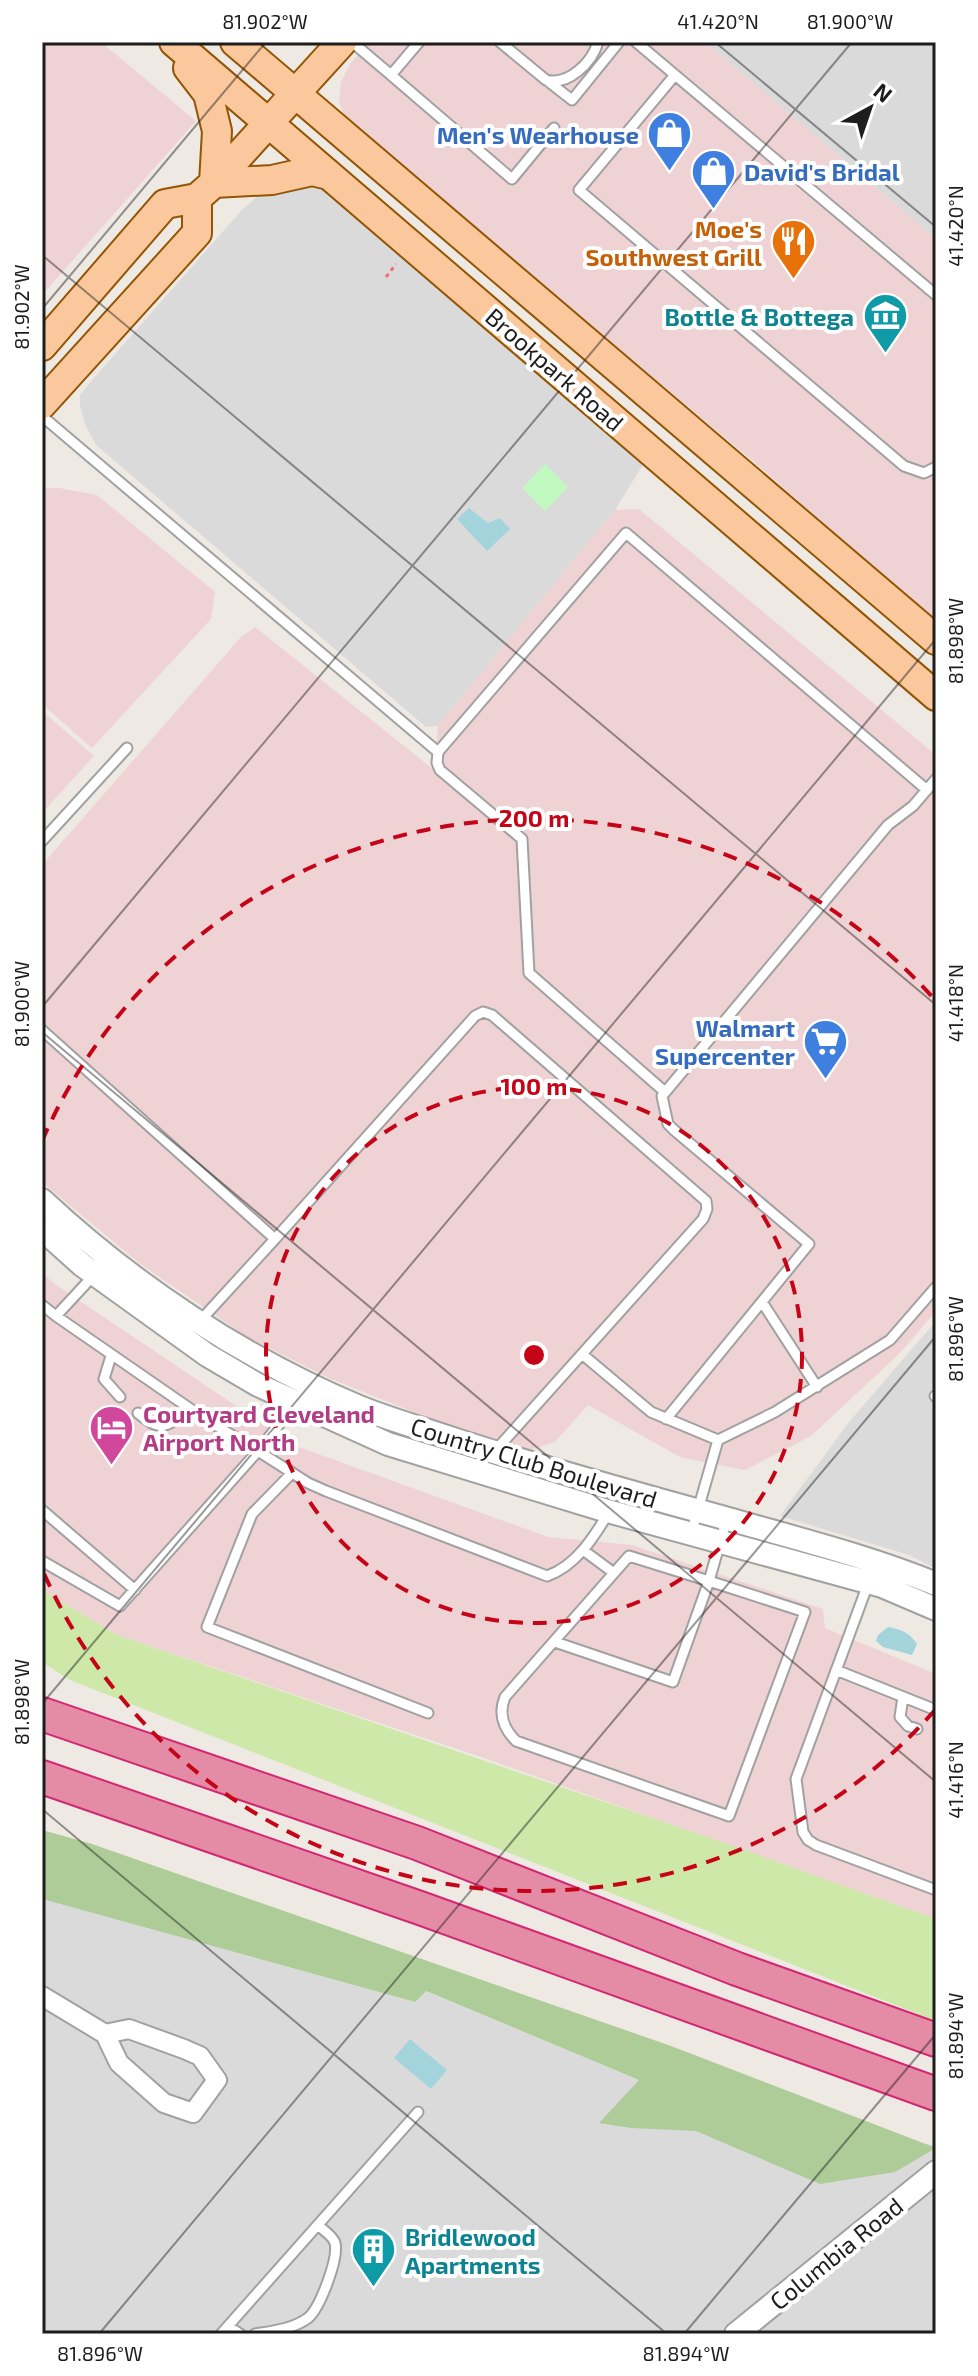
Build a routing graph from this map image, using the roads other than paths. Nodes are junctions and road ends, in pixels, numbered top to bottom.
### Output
1 (171, 42) edge
2 (235, 42) edge
3 (342, 42) edge
4 (352, 42) edge
5 (419, 42) edge
6 (500, 42) edge
7 (598, 42) edge
8 (619, 42) edge
9 (636, 42) edge
10 (391, 75) junction
11 (675, 75) junction
12 (546, 80) junction
13 (295, 93) junction
14 (267, 123) junction
15 (554, 128) dead end
16 (329, 175) junction
17 (206, 190) junction
18 (936, 295) edge
19 (42, 346) edge
20 (42, 404) edge
21 (42, 416) edge
22 (936, 467) edge
23 (936, 640) edge
24 (936, 696) edge
25 (127, 748) dead end
26 (438, 752) junction
27 (936, 779) edge
28 (927, 790) junction
29 (42, 841) edge
30 (42, 1030) edge
31 (665, 1092) junction
32 (42, 1200) edge
33 (45, 1238) edge
34 (275, 1239) junction
35 (102, 1266) junction
36 (936, 1287) edge
37 (762, 1302) junction
38 (42, 1305) edge
39 (56, 1316) junction
40 (200, 1322) junction
41 (582, 1354) junction
42 (111, 1356) junction
43 (817, 1387) junction
44 (120, 1397) dead end
45 (296, 1403) junction
46 (190, 1409) junction
47 (138, 1413) dead end
48 (666, 1419) junction
49 (718, 1440) junction
50 (258, 1451) junction
51 (494, 1452) junction
52 (292, 1473) junction
53 (42, 1510) edge
54 (698, 1510) junction
55 (609, 1512) junction
56 (727, 1518) junction
57 (691, 1534) junction
58 (720, 1542) junction
59 (583, 1550) junction
60 (42, 1561) edge
61 (872, 1572) junction
62 (614, 1573) junction
63 (709, 1581) junction
64 (936, 1584) edge
65 (135, 1590) junction
66 (936, 1609) edge
67 (555, 1642) junction
68 (836, 1670) junction
69 (42, 1694) edge
70 (903, 1697) junction
71 (936, 1710) edge
72 (428, 1713) dead end
73 (42, 1714) edge
74 (917, 1729) dead end
75 (124, 1742) junction
76 (42, 1777) edge
77 (936, 1890) edge
78 (42, 1996) edge
79 (105, 2034) junction
80 (936, 2040) edge
81 (936, 2094) edge
82 (418, 2112) dead end
83 (929, 2178) edge
84 (318, 2225) junction
85 (224, 2330) edge
86 (240, 2334) edge
87 (255, 2334) edge
88 (736, 2334) edge

1 - 14 main road, Brookpark Road
1 - 17 main road
2 - 13 main road, Brookpark Road
3 - 13 main road
4 - 10 lane
5 - 10 lane
6 - 12 lane
7 - 12 lane
8 - 12 lane
9 - 11 lane
10 - 15 lane
11 - 18 lane
11 - 22 lane
13 - 14 main road
13 - 23 main road, Brookpark Road
14 - 16 main road, Brookpark Road
14 - 17 main road
16 - 17 main road
16 - 24 main road, Brookpark Road
17 - 19 main road
17 - 20 main road
21 - 26 lane
25 - 29 lane
26 - 28 lane
26 - 31 lane
27 - 28 lane
28 - 31 lane
30 - 34 lane
31 - 37 lane
32 - 35 street, Country Club Boulevard
33 - 35 street, Country Club Boulevard
34 - 40 lane
34 - 41 lane
35 - 39 lane
35 - 40 street, Country Club Boulevard
35 - 45 street, Country Club Boulevard
36 - 43 lane
37 - 43 lane
37 - 48 lane
38 - 39 lane
39 - 42 lane
40 - 51 street, Country Club Boulevard
41 - 48 lane
41 - 51 lane
42 - 44 lane
42 - 46 lane
43 - 49 lane
45 - 50 lane
45 - 55 street, Country Club Boulevard
46 - 47 lane
46 - 50 lane
48 - 49 lane
49 - 54 lane
50 - 52 lane
50 - 65 lane
51 - 54 street, Country Club Boulevard
52 - 59 lane
52 - 72 lane
53 - 65 lane
54 - 56 street, Country Club Boulevard
54 - 57 lane
55 - 57 street, Country Club Boulevard
55 - 59 lane
56 - 58 lane
56 - 61 street, Country Club Boulevard
57 - 58 street, Country Club Boulevard
58 - 61 street, Country Club Boulevard
58 - 63 lane
59 - 62 lane
60 - 65 lane
61 - 64 street, Country Club Boulevard
61 - 66 street, Country Club Boulevard
61 - 68 lane
62 - 63 lane
62 - 67 lane
63 - 67 lane
63 - 67 lane
68 - 70 lane
68 - 77 lane
69 - 75 highway
70 - 71 lane
70 - 74 lane
73 - 75 highway
75 - 80 highway
76 - 81 highway
78 - 79 street
79 - 79 street
82 - 84 lane
83 - 88 street, Columbia Road
84 - 85 lane
84 - 87 lane
85 - 86 lane

